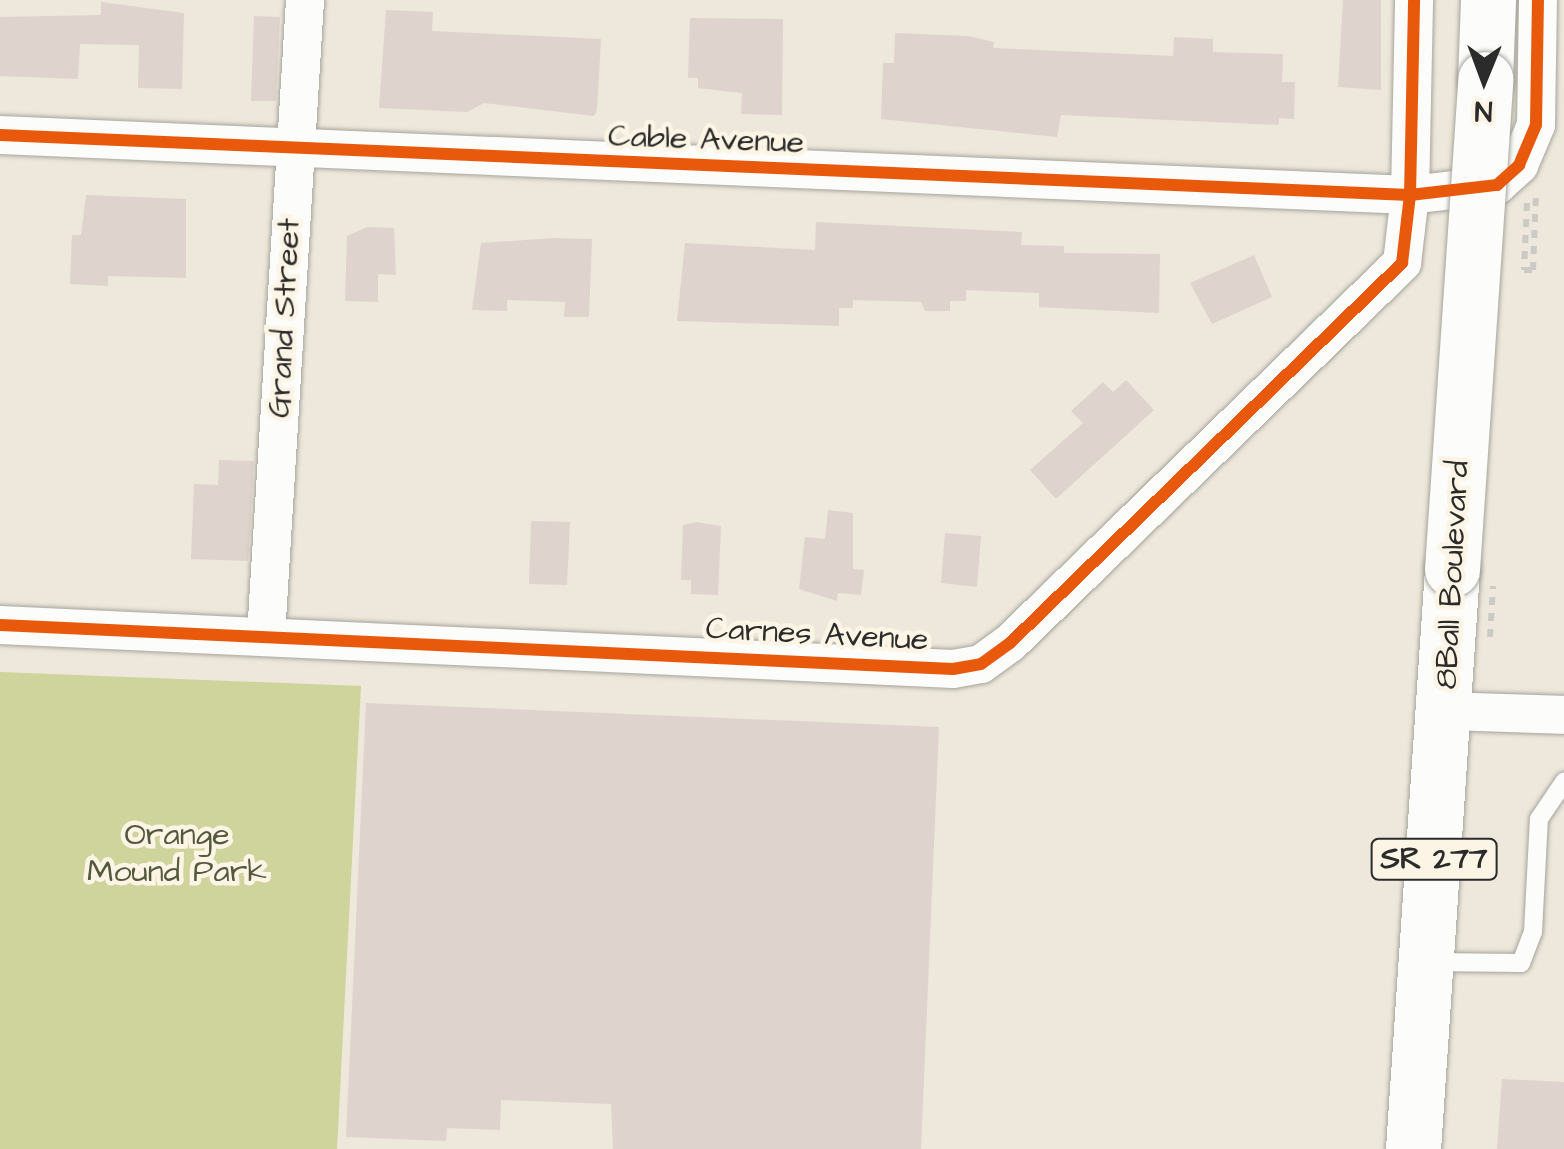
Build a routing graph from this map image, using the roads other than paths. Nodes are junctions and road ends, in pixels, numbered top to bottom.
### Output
1 (304, 0) edge
2 (1414, 0) edge
3 (1488, 0) edge
4 (1538, 0) edge
5 (0, 135) edge
6 (296, 150) junction
7 (1410, 195) junction
8 (0, 625) edge
9 (266, 636) junction
10 (1445, 711) junction
11 (1564, 715) edge
12 (1564, 782) edge
13 (1427, 962) junction
14 (1413, 1149) edge

1 - 6 street, Grand Street
2 - 7 street, Carnes Avenue
3 - 10 main road, 8Ball Boulevard / SR 277, bridge
4 - 7 street, Cable Avenue
5 - 6 street, Cable Avenue
6 - 7 street, Cable Avenue
6 - 9 street, Grand Street
7 - 9 street, Carnes Avenue
8 - 9 street, Carnes Avenue
10 - 11 street
10 - 13 main road, 8Ball Boulevard / SR 277
12 - 13 lane
13 - 14 main road, 8Ball Boulevard / SR 277

